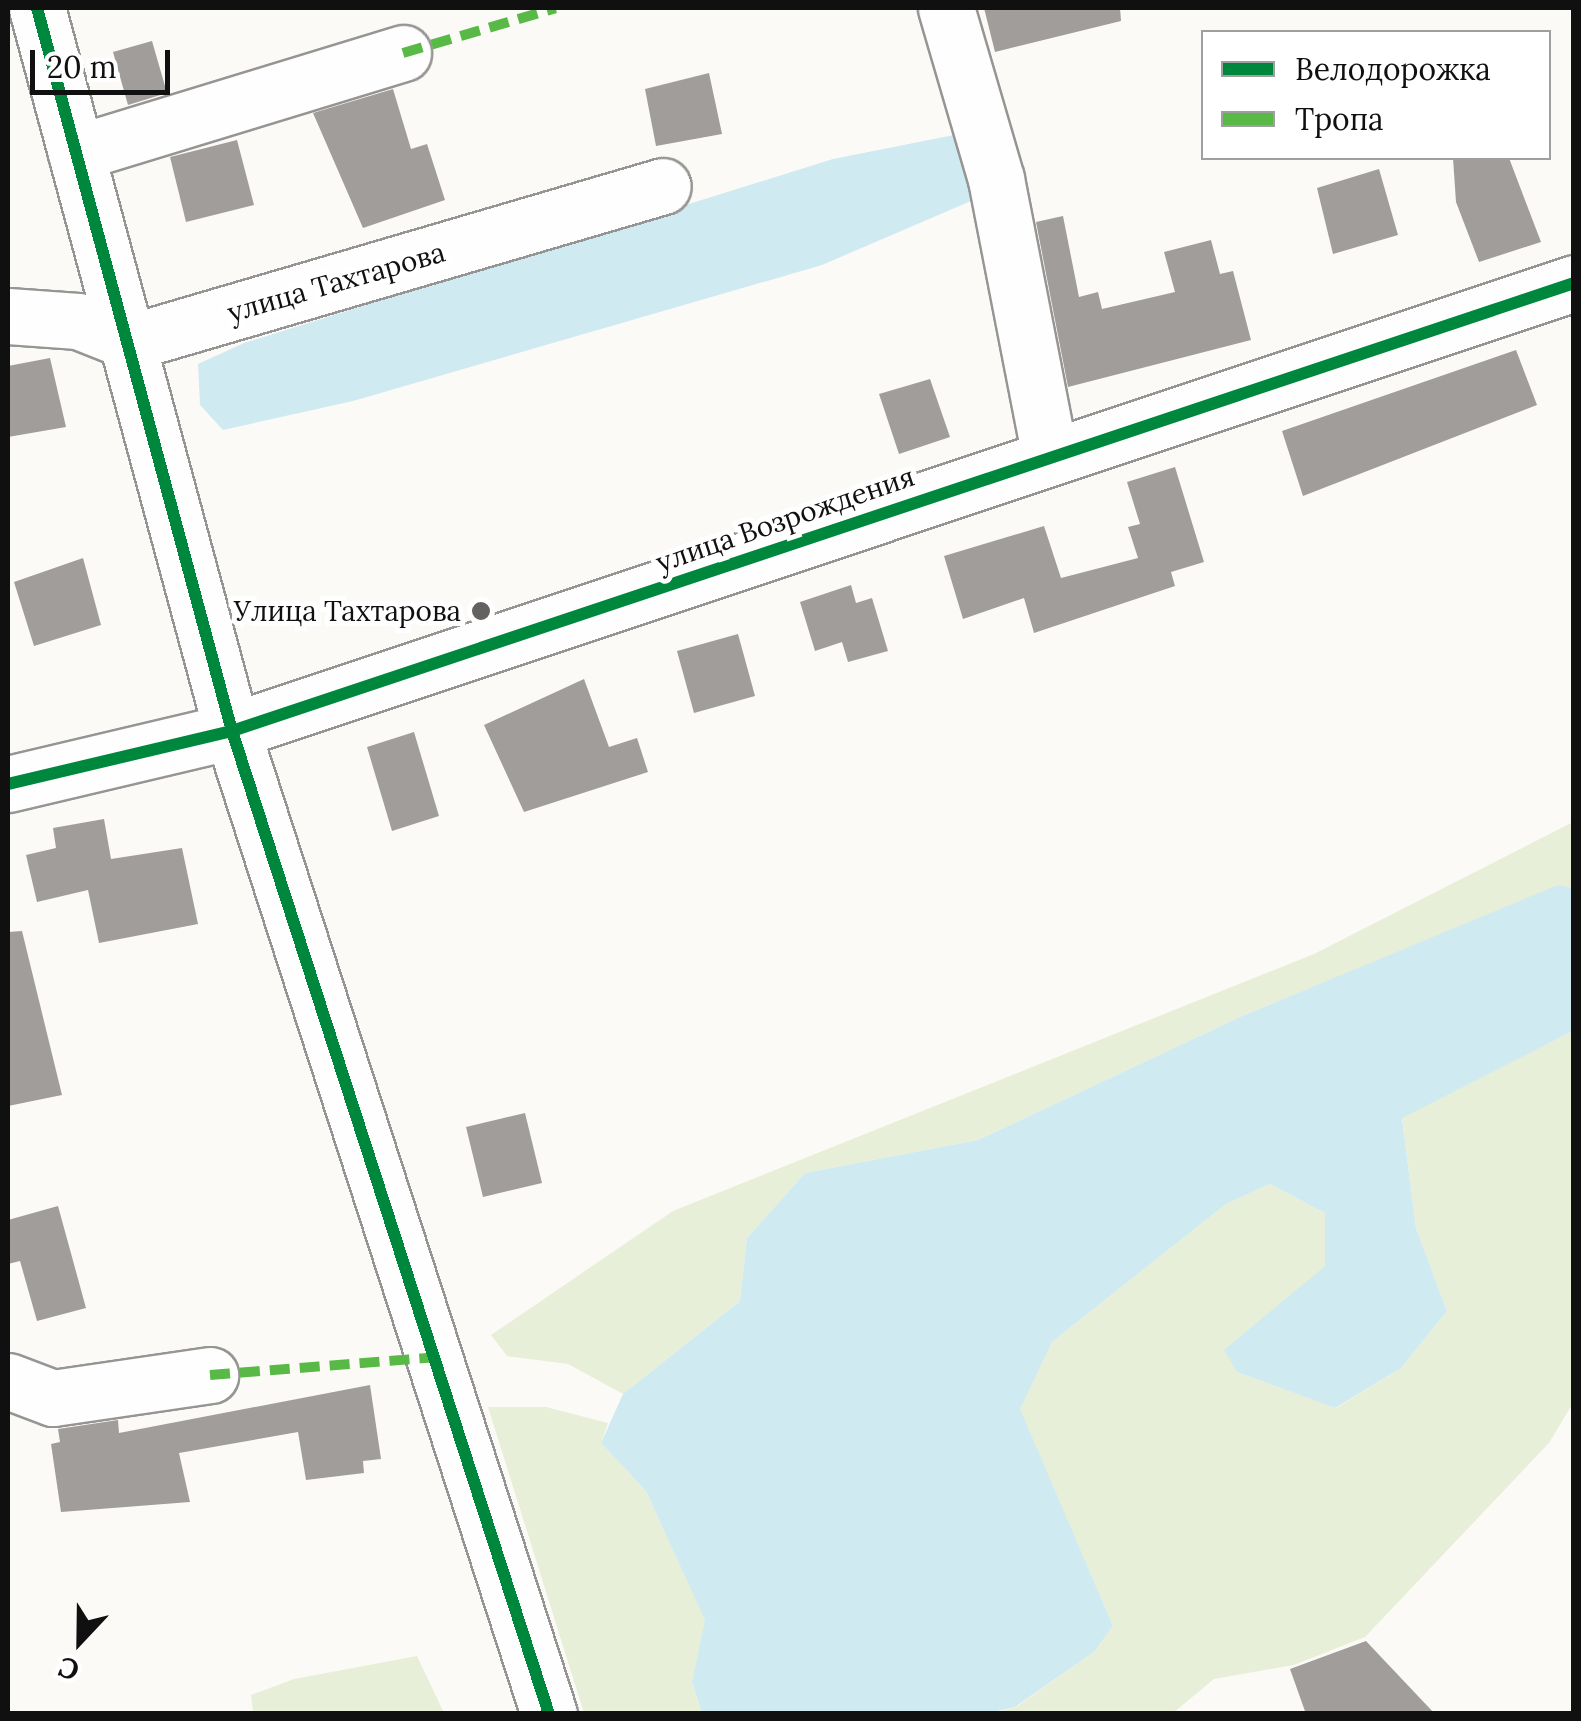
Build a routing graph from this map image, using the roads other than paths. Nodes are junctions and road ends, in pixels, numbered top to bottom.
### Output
1 (37, 8) edge
2 (946, 8) edge
3 (403, 54) dead end
4 (76, 153) junction
5 (663, 186) dead end
6 (1574, 283) edge
7 (8, 316) edge
8 (131, 342) junction
9 (1050, 456) junction
10 (232, 732) junction
11 (8, 784) edge
12 (210, 1375) dead end
13 (8, 1381) edge
14 (548, 1714) edge

1 - 4 street
2 - 9 street
3 - 4 street
4 - 8 street
5 - 8 street, улица Тахтарова
6 - 9 street, улица Возрождения
7 - 8 street
8 - 10 street
9 - 10 street, улица Возрождения
10 - 11 street, улица Возрождения
10 - 14 street
12 - 13 street

